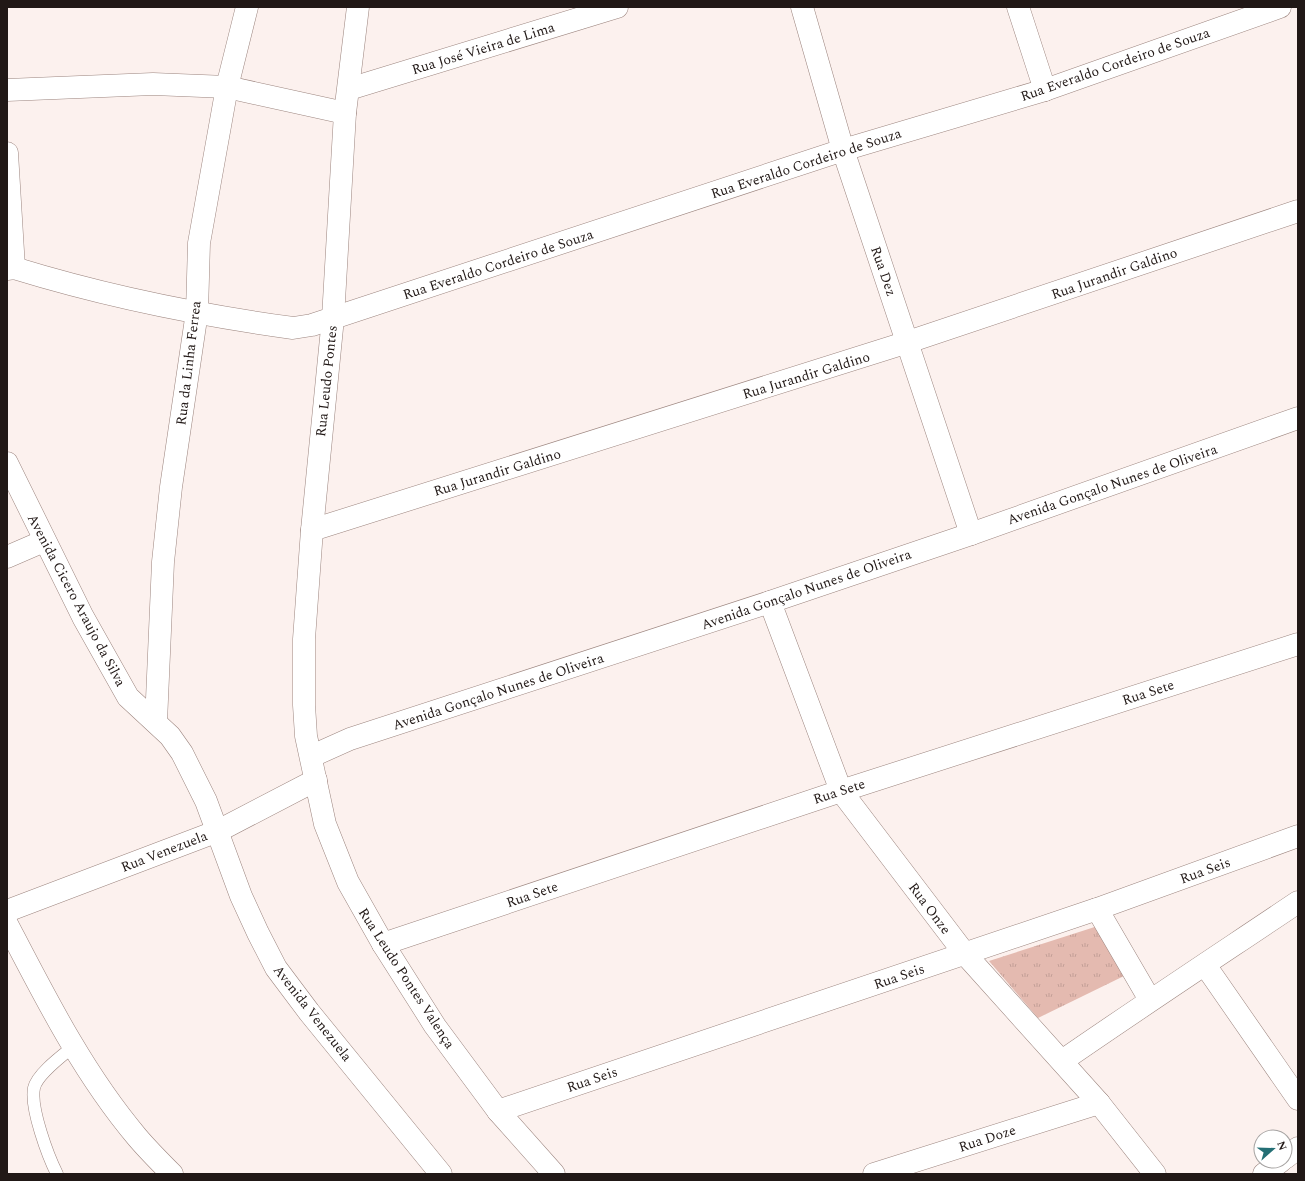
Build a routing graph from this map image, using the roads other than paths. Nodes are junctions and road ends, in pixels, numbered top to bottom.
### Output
1 (247, 7) edge
2 (358, 7) edge
3 (617, 7) edge
4 (802, 7) edge
5 (1018, 7) edge
6 (1280, 7) edge
7 (227, 87) junction
8 (349, 89) junction
9 (7, 90) edge
10 (1045, 90) junction
11 (345, 112) junction
12 (844, 150) junction
13 (7, 153) edge
14 (1298, 211) edge
15 (10, 269) edge
16 (197, 312) junction
17 (333, 318) junction
18 (908, 342) junction
19 (1298, 418) edge
20 (7, 463) edge
21 (312, 530) junction
22 (970, 534) junction
23 (44, 541) junction
24 (7, 557) edge
25 (770, 602) junction
26 (1298, 644) edge
27 (156, 722) junction
28 (312, 756) junction
29 (316, 780) junction
30 (841, 791) junction
31 (218, 831) junction
32 (1298, 836) edge
33 (1298, 902) edge
34 (1097, 909) junction
35 (7, 912) edge
36 (7, 924) edge
37 (383, 944) junction
38 (965, 954) junction
39 (1205, 965) junction
40 (1150, 1000) junction
41 (74, 1046) junction
42 (1062, 1061) junction
43 (1298, 1098) edge
44 (1099, 1102) junction
45 (498, 1111) junction
46 (57, 1174) edge
47 (172, 1174) edge
48 (441, 1174) edge
49 (554, 1174) edge
50 (874, 1174) edge
51 (1155, 1174) edge

1 - 7 street, Rua da Linha Ferrea
2 - 8 street, Rua Leudo Pontes
3 - 8 street, Rua José Vieira de Lima
4 - 12 street, Rua Dez
5 - 10 street
6 - 10 street, Rua Everaldo Cordeiro de Souza
7 - 9 street
7 - 11 street
7 - 16 street, Rua da Linha Ferrea
8 - 11 street, Rua Leudo Pontes
10 - 12 street, Rua Everaldo Cordeiro de Souza
11 - 17 street, Rua Leudo Pontes
12 - 17 street, Rua Everaldo Cordeiro de Souza
12 - 18 street, Rua Dez
13 - 15 street
14 - 18 street, Rua Jurandir Galdino
15 - 16 street, Rua Everaldo Cordeiro de Souza
16 - 17 street, Rua Everaldo Cordeiro de Souza
16 - 27 street, Rua da Linha Ferrea
17 - 21 street, Rua Leudo Pontes
18 - 21 street, Rua Jurandir Galdino
18 - 22 street, Rua Dez
19 - 22 street, Avenida Gonçalo Nunes de Oliveira
20 - 23 street, Avenida Cicero Araujo da Silva
21 - 28 street, Rua Leudo Pontes
22 - 25 street, Avenida Gonçalo Nunes de Oliveira
23 - 24 street
23 - 27 street, Avenida Cicero Araujo da Silva
25 - 28 street, Avenida Gonçalo Nunes de Oliveira
25 - 30 street, Rua Onze
26 - 30 street, Rua Sete
27 - 31 street, Avenida Cicero Araujo da Silva
28 - 29 street, Rua Leudo Pontes Valença
29 - 31 street, Rua Venezuela
29 - 37 street, Rua Leudo Pontes Valença
30 - 37 street, Rua Sete
30 - 38 street, Rua Onze
31 - 35 street, Rua Venezuela
31 - 48 street, Avenida Venezuela
32 - 34 street, Rua Seis
33 - 39 street
34 - 38 street, Rua Seis
34 - 40 street
36 - 41 street
37 - 45 street, Rua Leudo Pontes Valença
38 - 42 street, Rua Onze
38 - 45 street, Rua Seis
39 - 40 street
39 - 43 street
40 - 42 street
41 - 46 lane
41 - 47 street
42 - 44 street, Rua Onze
44 - 50 street, Rua Doze
44 - 51 street, Rua Onze
45 - 49 street, Rua Leudo Pontes Valença

